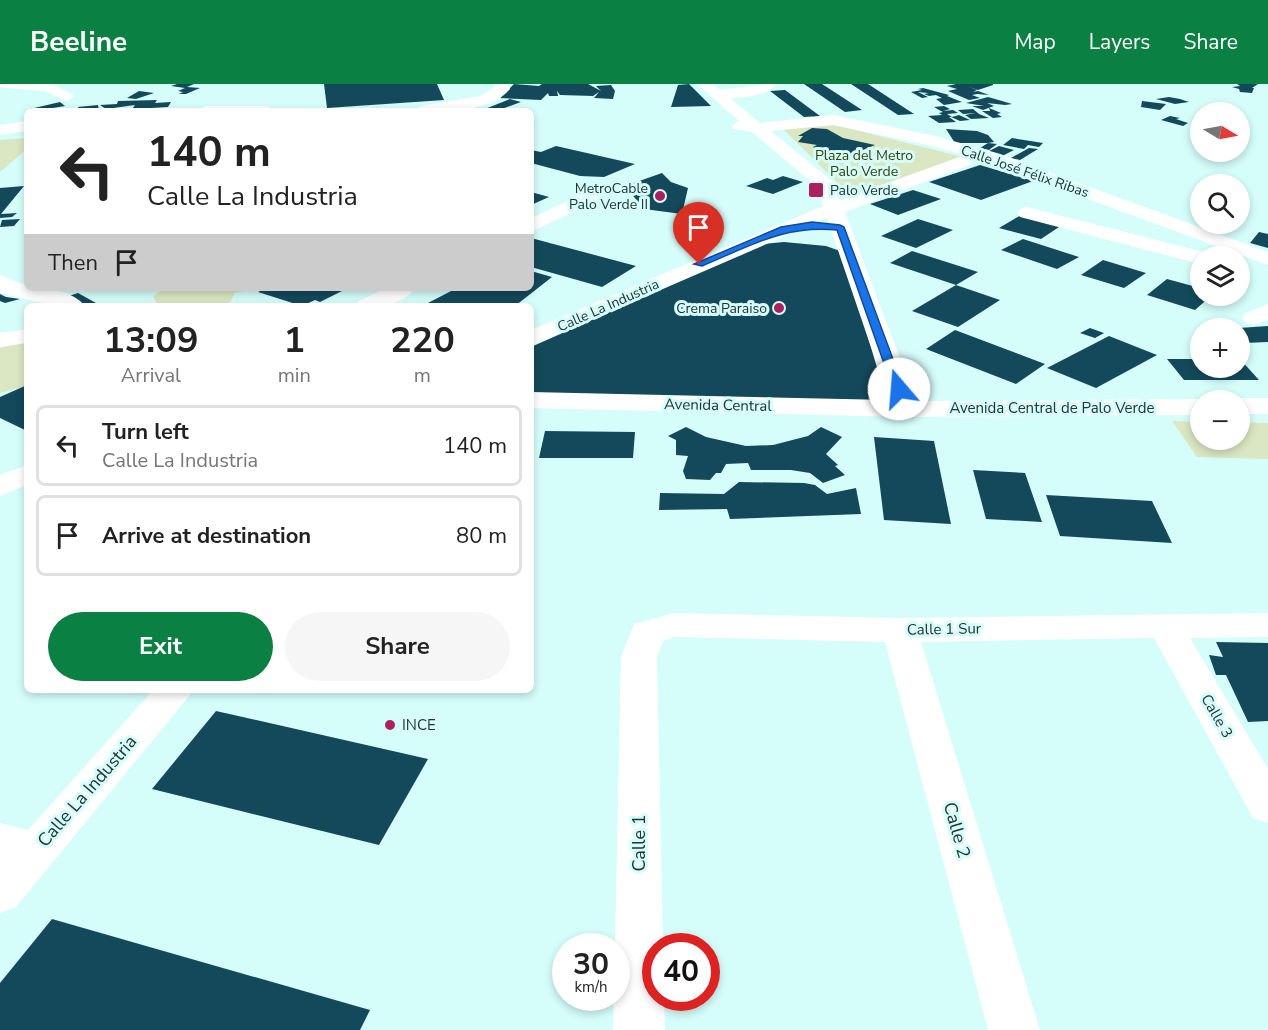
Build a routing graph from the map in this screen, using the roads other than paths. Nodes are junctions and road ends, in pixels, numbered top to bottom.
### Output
1 (5, 84) edge
2 (501, 84) edge
3 (694, 84) edge
4 (770, 84) edge
5 (710, 89) edge
6 (67, 96) dead end
7 (438, 108) edge
8 (748, 127) junction
9 (0, 130) edge
10 (24, 131) edge
11 (24, 131) edge
12 (0, 135) edge
13 (966, 160) dead end
14 (589, 197) dead end
15 (1027, 213) dead end
16 (837, 219) junction
17 (804, 220) junction
18 (534, 224) edge
19 (784, 229) junction
20 (1190, 255) edge
21 (1268, 259) edge
22 (0, 270) edge
23 (1250, 271) edge
24 (1268, 276) edge
25 (398, 291) edge
26 (68, 303) edge
27 (373, 303) edge
28 (24, 336) edge
29 (534, 338) edge
30 (0, 340) edge
31 (892, 369) junction
32 (534, 400) edge
33 (1250, 406) edge
34 (1268, 406) edge
35 (1190, 407) edge
36 (905, 409) junction
37 (1038, 410) junction
38 (24, 475) edge
39 (0, 487) edge
40 (1268, 625) edge
41 (1166, 627) junction
42 (900, 630) junction
43 (639, 657) joint
44 (172, 693) edge
45 (1268, 806) edge
46 (18, 845) edge
47 (0, 893) edge
48 (639, 1030) edge
49 (1014, 1030) edge

1 - 6 street
2 - 7 street
3 - 8 street
4 - 5 street
5 - 8 street
8 - 16 street
8 - 17 street
8 - 21 street, Calle José Félix Ribas
9 - 10 street
11 - 12 street
13 - 16 street, Calle La Industria
14 - 18 street
15 - 20 street
16 - 17 street, Calle La Industria
16 - 19 street, Calle La Industria
16 - 31 street
17 - 19 street, Calle La Industria
19 - 29 street, Calle La Industria
22 - 26 street
23 - 24 street
25 - 27 street
28 - 30 street
31 - 36 street
31 - 37 street
32 - 36 street, Avenida Central
33 - 34 street
35 - 37 street, Avenida Central de Palo Verde
36 - 37 street, Avenida Central de Palo Verde
38 - 39 street
40 - 41 street, Calle 1 Sur
41 - 42 street, Calle 1 Sur
41 - 45 street, Calle 3
42 - 43 street, Calle 1 Sur
42 - 49 street, Calle 2
43 - 48 street, Calle 1
44 - 46 street, Calle La Industria
46 - 47 street, Calle La Industria

